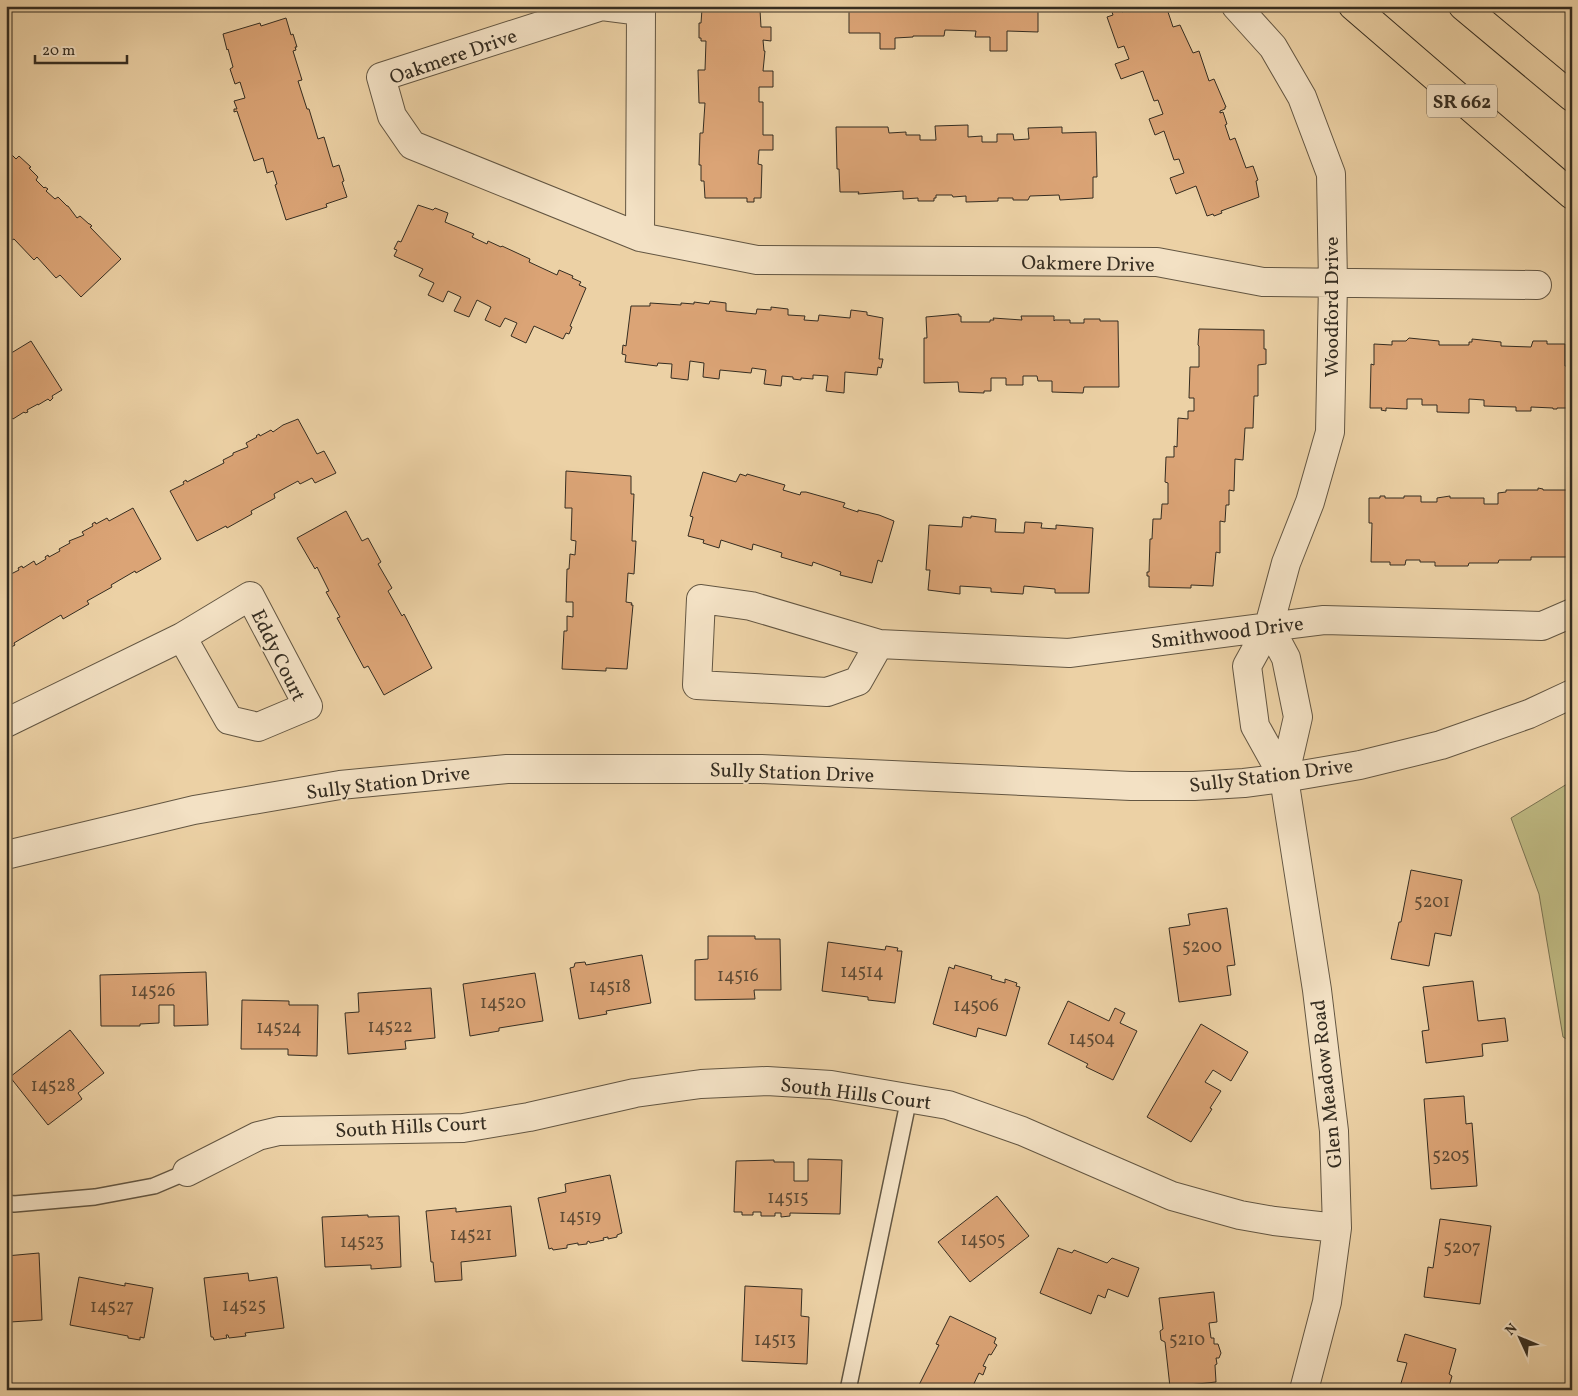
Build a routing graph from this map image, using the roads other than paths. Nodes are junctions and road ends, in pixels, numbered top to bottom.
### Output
1 (1236, 6) edge
2 (1353, 6) edge
3 (1463, 6) edge
4 (1572, 97) edge
5 (1572, 196) edge
6 (640, 237) junction
7 (1333, 283) junction
8 (1536, 285) dead end
9 (1572, 613) edge
10 (1269, 626) junction
11 (182, 637) junction
12 (879, 644) junction
13 (1572, 694) edge
14 (6, 723) edge
15 (1284, 778) junction
16 (6, 855) edge
17 (909, 1098) junction
18 (187, 1172) joint
19 (6, 1203) edge
20 (1337, 1228) junction
21 (848, 1390) edge
22 (1304, 1390) edge

1 - 7 street, Woodford Drive
2 - 5 main road, SR 662
3 - 4 main road
6 - 6 street, Oakmere Drive
6 - 7 street, Oakmere Drive
7 - 8 street, Oakmere Drive
7 - 10 street, Woodford Drive
9 - 10 street, Smithwood Drive
10 - 12 street, Smithwood Drive
10 - 15 street
10 - 15 street, Woodford Drive
11 - 11 street, Eddy Court
11 - 14 street, Eddy Court
12 - 12 street, Smithwood Drive
13 - 15 street, Sully Station Drive
15 - 16 street, Sully Station Drive
15 - 20 street, Glen Meadow Road
17 - 18 street, South Hills Court
17 - 20 street, South Hills Court
17 - 21 lane
18 - 19 lane
20 - 22 street, Glen Meadow Road

